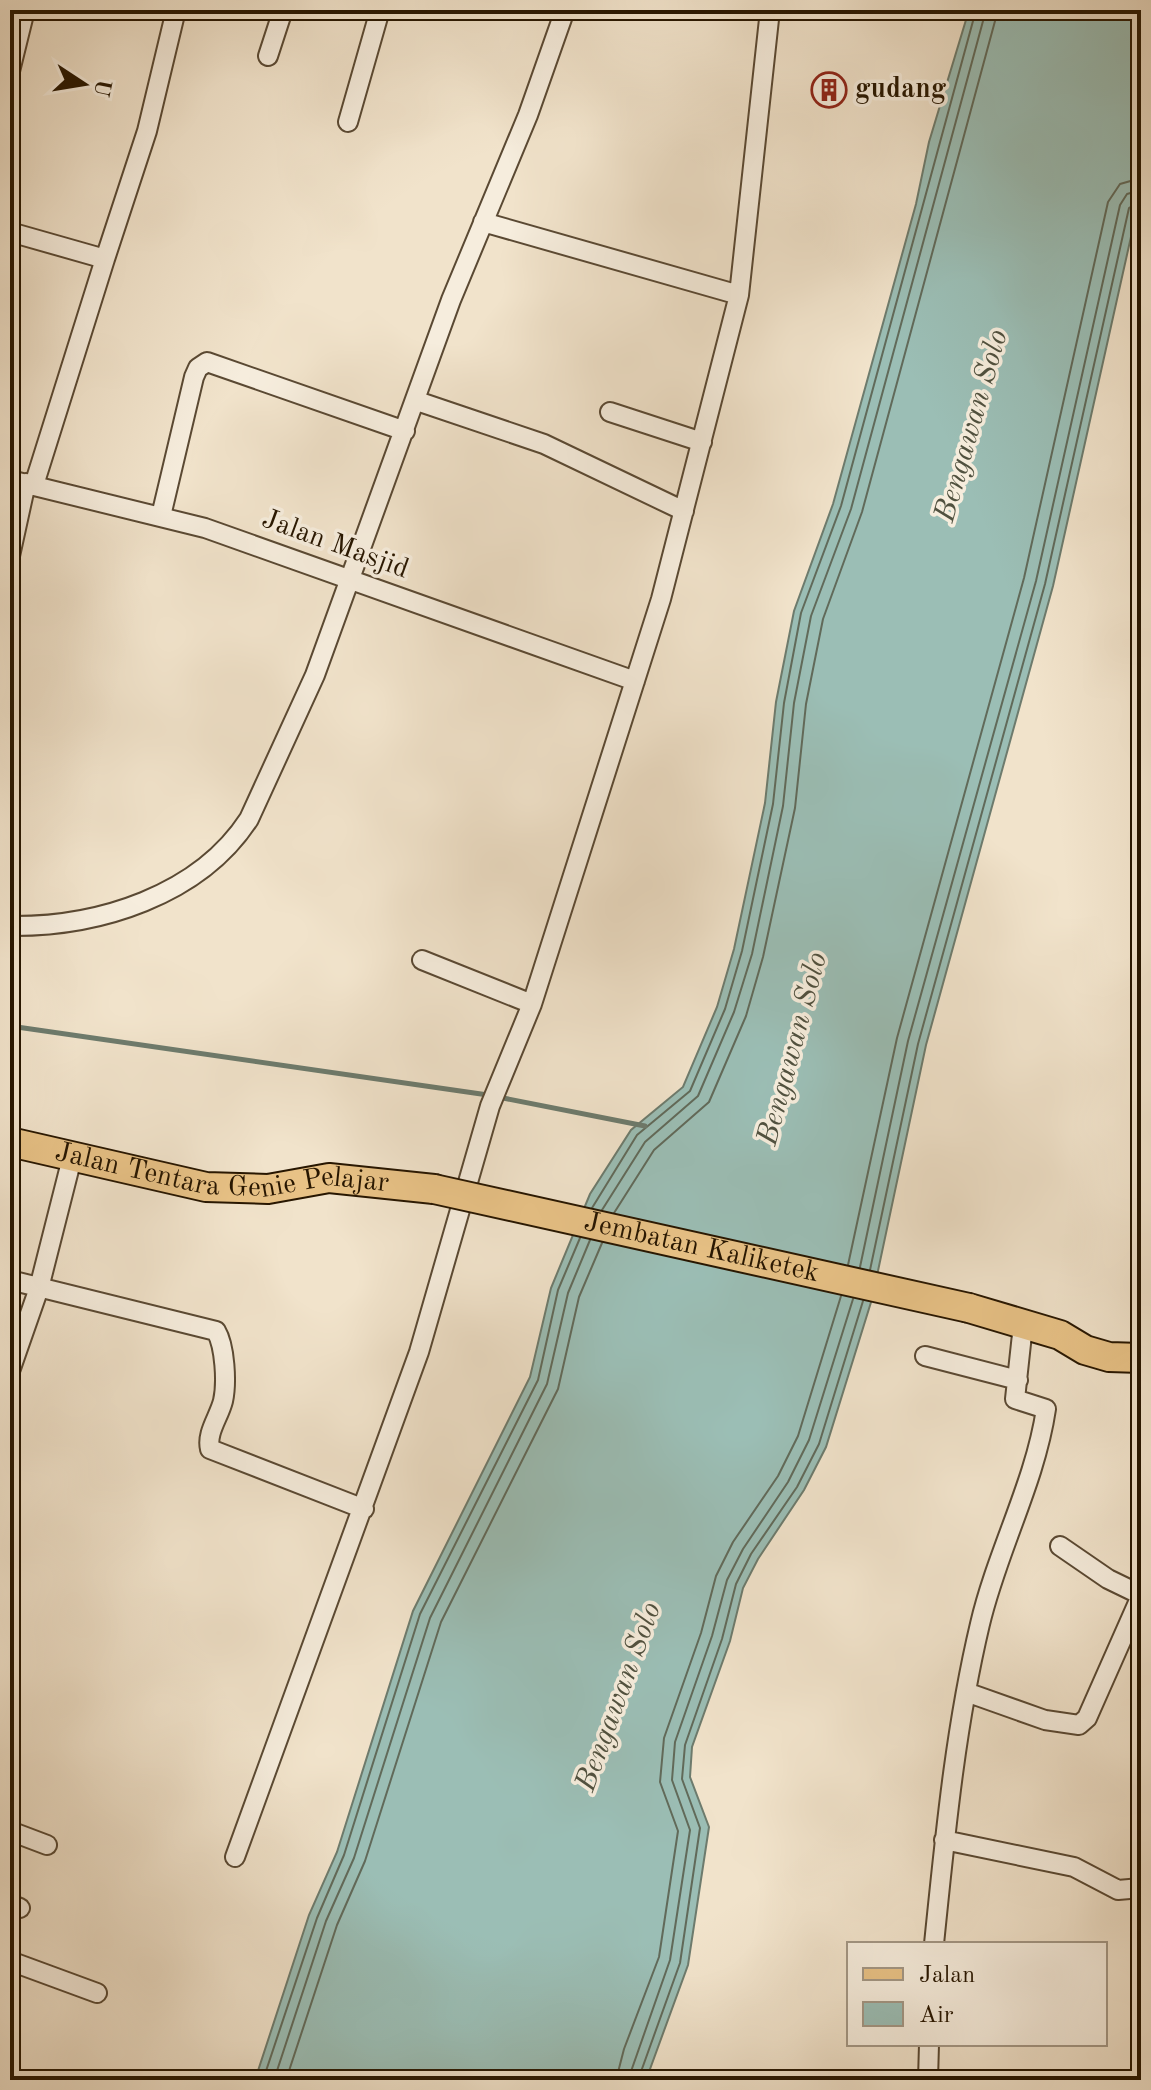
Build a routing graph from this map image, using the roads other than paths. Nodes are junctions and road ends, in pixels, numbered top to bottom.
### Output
1 (25, 10) edge
2 (176, 10) edge
3 (283, 10) edge
4 (380, 10) edge
5 (565, 10) edge
6 (770, 10) edge
7 (268, 56) dead end
8 (10, 71) edge
9 (348, 122) dead end
10 (483, 222) junction
11 (10, 232) edge
12 (105, 259) junction
13 (739, 295) junction
14 (417, 401) junction
15 (610, 412) dead end
16 (405, 431) junction
17 (702, 442) junction
18 (24, 483) edge
19 (684, 511) junction
20 (161, 516) junction
21 (10, 556) edge
22 (350, 581) junction
23 (635, 681) junction
24 (10, 926) edge
25 (422, 960) dead end
26 (532, 1004) junction
27 (10, 1142) edge
28 (72, 1158) junction
29 (434, 1189) joint
30 (10, 1280) edge
31 (39, 1288) junction
32 (1023, 1325) junction
33 (925, 1356) dead end
34 (1141, 1358) edge
35 (10, 1371) edge
36 (1018, 1380) junction
37 (364, 1509) junction
38 (1060, 1546) dead end
39 (1141, 1595) edge
40 (966, 1692) junction
41 (10, 1831) edge
42 (944, 1840) junction
43 (47, 1845) dead end
44 (235, 1857) dead end
45 (1141, 1888) edge
46 (934, 1942) edge
47 (10, 1961) edge
48 (97, 1993) dead end
49 (929, 2046) edge
50 (928, 2080) edge

1 - 8 street
2 - 12 street
3 - 7 street
4 - 9 street
5 - 10 street
6 - 13 street
10 - 13 street
10 - 14 street
11 - 12 street
12 - 18 street
13 - 17 street
14 - 16 street
14 - 19 street
15 - 17 street
16 - 20 street
16 - 22 street
17 - 19 street
18 - 20 street, Jalan Masjid
18 - 21 street
19 - 23 street
20 - 22 street, Jalan Masjid
22 - 23 street, Jalan Masjid
22 - 24 street
23 - 26 street
25 - 26 street
26 - 37 street
27 - 28 main road, Jalan Tentara Genie Pelajar
28 - 29 main road, Jalan Tentara Genie Pelajar
28 - 31 street
29 - 32 main road, Jembatan Kaliketek, bridge
30 - 31 street
31 - 35 street
31 - 37 street
32 - 34 main road, Jembatan Kaliketek
32 - 36 street
33 - 36 street
36 - 40 street
37 - 44 street
38 - 39 street
39 - 40 street
40 - 42 street
41 - 43 street
42 - 45 street
42 - 46 street
47 - 48 street
49 - 50 street

